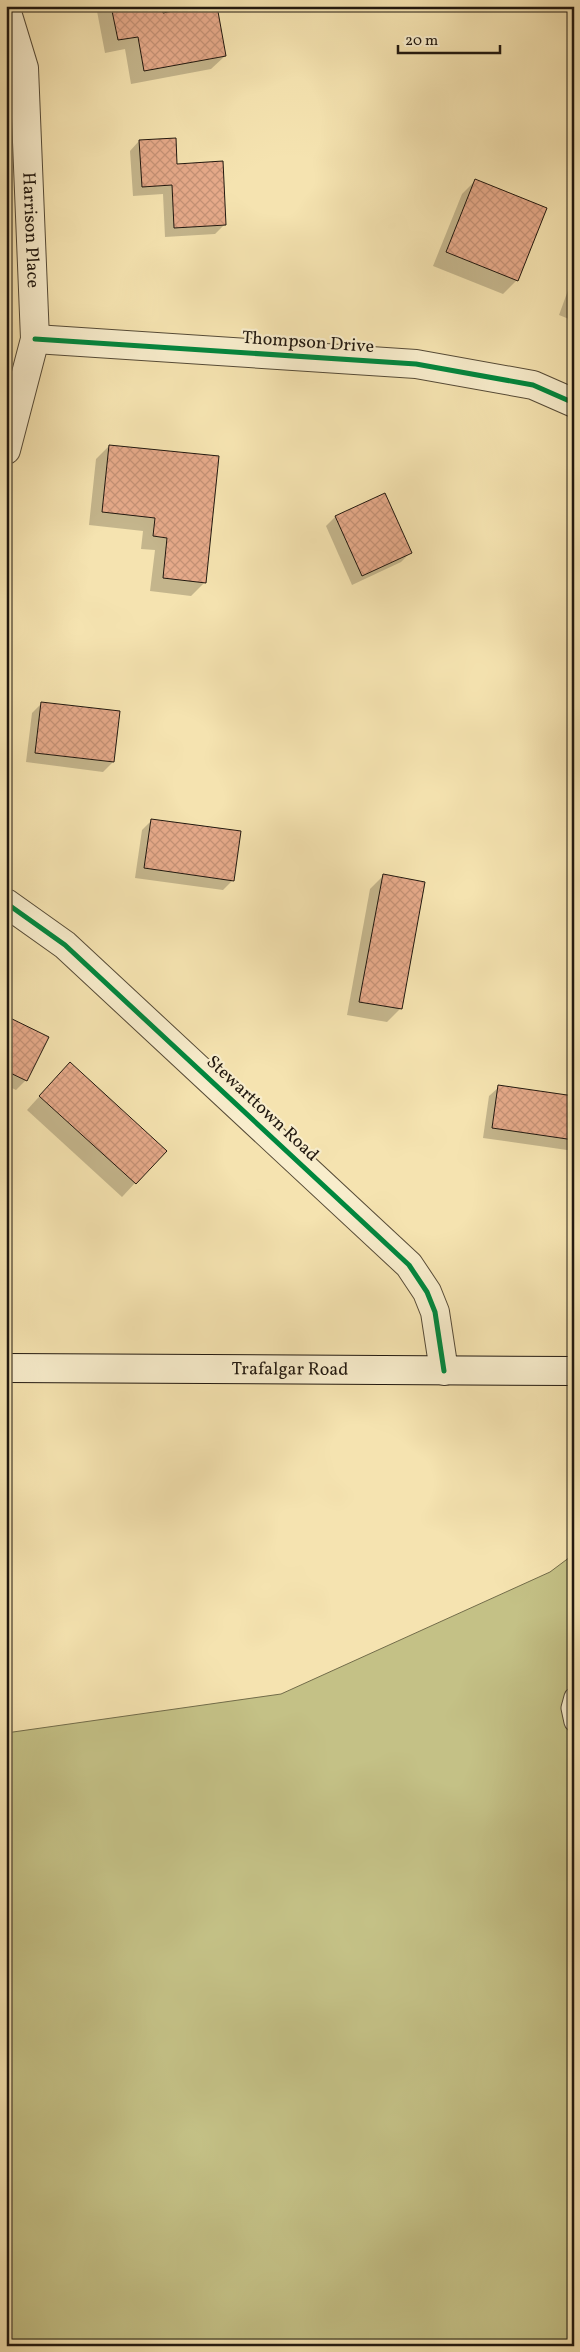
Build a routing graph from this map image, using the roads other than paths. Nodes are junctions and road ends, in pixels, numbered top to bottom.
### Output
1 (6, 9) edge
2 (35, 339) junction
3 (574, 403) edge
4 (6, 450) edge
5 (6, 903) edge
6 (6, 1368) edge
7 (444, 1371) junction
8 (574, 1371) edge
9 (574, 1697) edge
10 (574, 1722) edge

1 - 2 street, Harrison Place
2 - 3 street, Thompson Drive
2 - 4 street, Harrison Place
5 - 7 street, Stewarttown Road
6 - 7 street, Trafalgar Road
7 - 8 street, Trafalgar Road
9 - 10 lane

